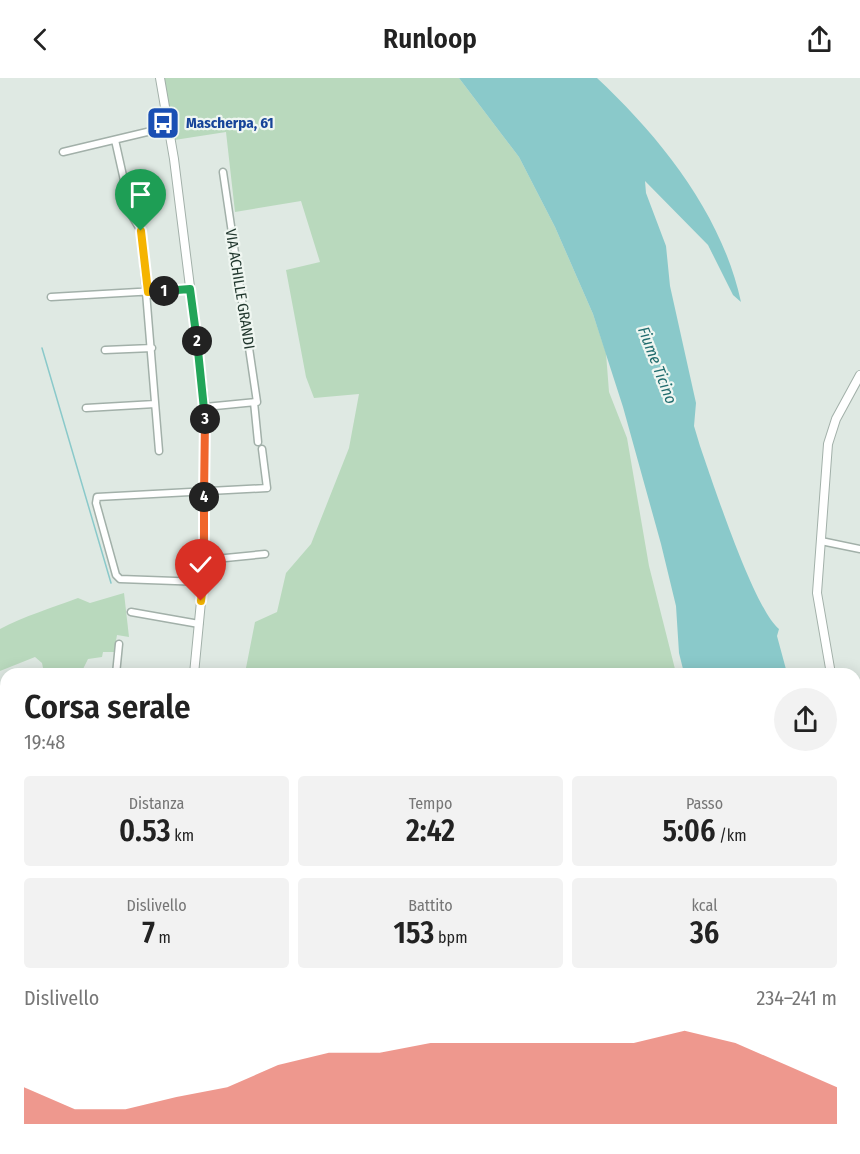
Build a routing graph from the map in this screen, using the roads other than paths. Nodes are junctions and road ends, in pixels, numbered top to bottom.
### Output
1 (160, 78) edge
2 (168, 127) junction
3 (115, 140) junction
4 (63, 152) dead end
5 (223, 172) dead end
6 (190, 289) junction
7 (148, 292) junction
8 (51, 297) dead end
9 (152, 348) junction
10 (105, 350) dead end
11 (860, 375) edge
12 (254, 402) junction
13 (155, 404) junction
14 (205, 407) junction
15 (86, 408) dead end
16 (159, 452) dead end
17 (204, 490) junction
18 (821, 541) junction
19 (860, 549) edge
20 (265, 554) dead end
21 (205, 560) junction
22 (203, 582) junction
23 (131, 612) dead end
24 (199, 624) junction
25 (119, 644) dead end
26 (117, 668) edge
27 (195, 668) edge
28 (830, 668) edge

1 - 2 street
2 - 3 street
2 - 6 street
3 - 4 street
3 - 7 street
5 - 12 street, VIA ACHILLE GRANDI
6 - 7 street
6 - 14 street
7 - 8 street
7 - 9 street
9 - 10 street
9 - 13 street
11 - 18 street
12 - 14 street
12 - 17 street, VIA ACHILLE GRANDI
13 - 15 street
13 - 16 street
14 - 17 street
17 - 21 street
17 - 22 street
18 - 19 street
18 - 28 street
20 - 21 street
21 - 22 street
22 - 24 street
23 - 24 street
24 - 27 street
25 - 26 street

